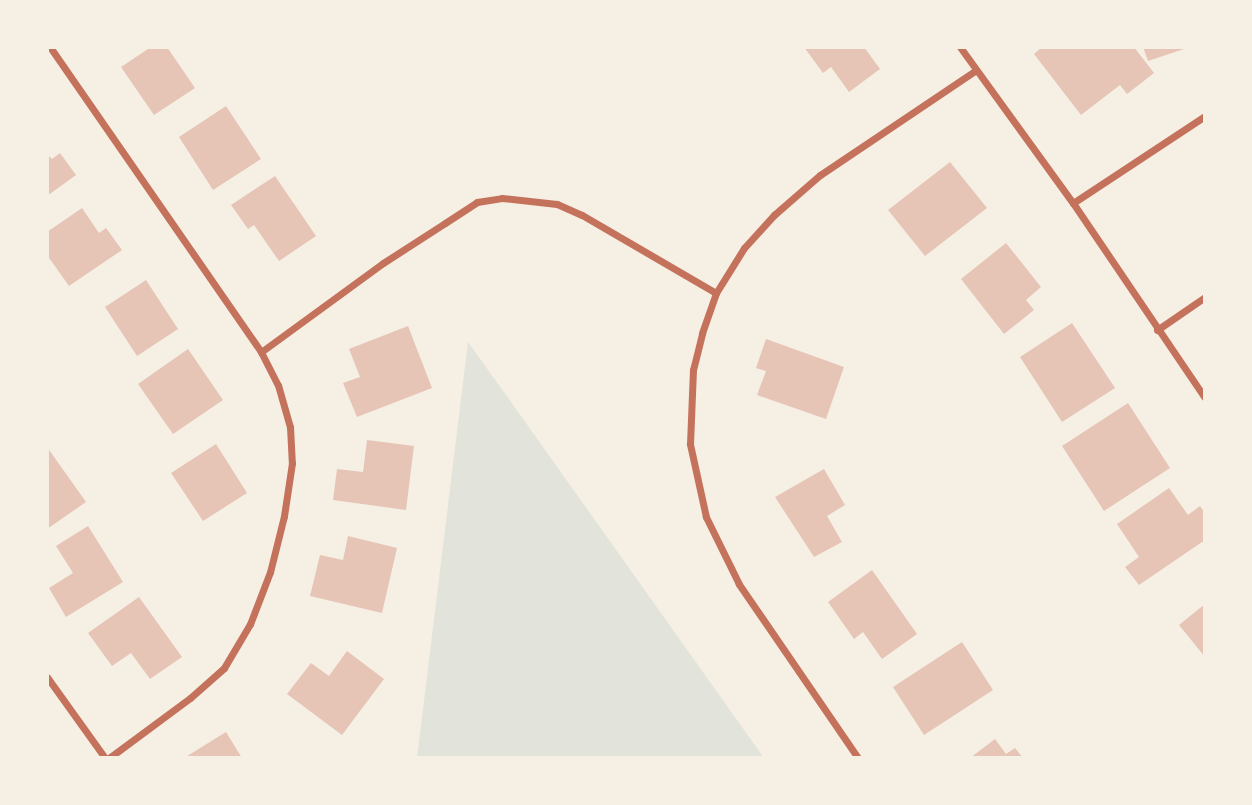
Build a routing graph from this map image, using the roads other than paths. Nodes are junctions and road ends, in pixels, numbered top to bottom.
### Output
1 (50, 47) edge
2 (960, 47) edge
3 (976, 70) junction
4 (1205, 116) edge
5 (1073, 203) junction
6 (716, 293) junction
7 (1205, 297) edge
8 (1157, 330) junction
9 (261, 352) junction
10 (1205, 398) edge
11 (47, 677) edge
12 (107, 758) edge
13 (858, 758) edge

1 - 9 street
2 - 3 street
3 - 5 street
3 - 6 street
4 - 5 street
5 - 8 street
6 - 9 street
6 - 13 street
7 - 8 street
8 - 10 street
9 - 12 street
11 - 12 street

